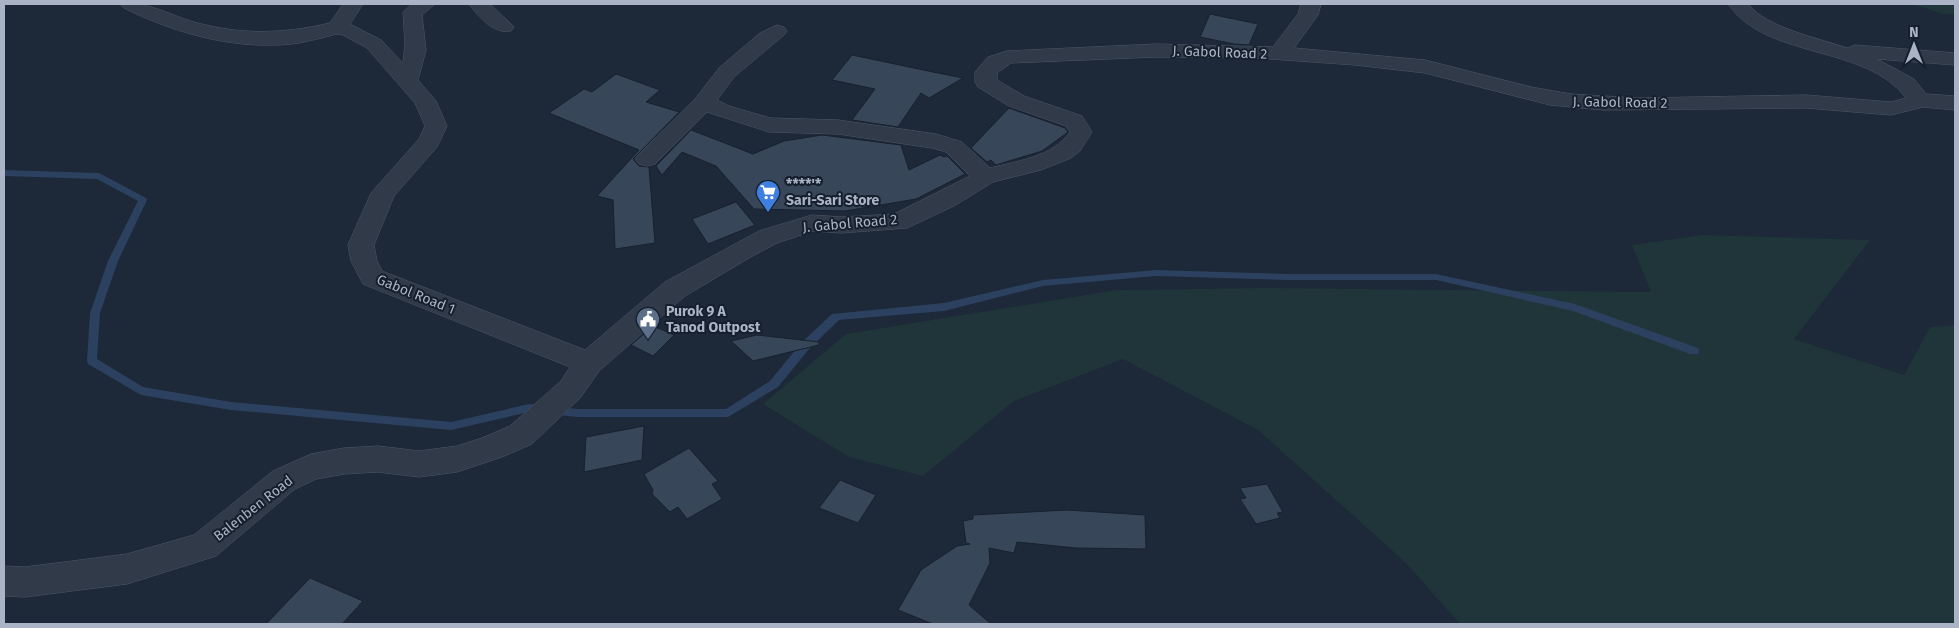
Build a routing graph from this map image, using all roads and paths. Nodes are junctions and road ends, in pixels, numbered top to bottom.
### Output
1 (131, 4) edge
2 (353, 4) edge
3 (425, 4) edge
4 (479, 4) edge
5 (1311, 4) edge
6 (1738, 4) edge
7 (504, 27) dead end
8 (337, 28) junction
9 (776, 31) dead end
10 (1840, 50) junction
11 (1278, 54) junction
12 (1955, 58) edge
13 (408, 80) junction
14 (1919, 100) junction
15 (705, 102) junction
16 (1955, 103) edge
17 (647, 159) dead end
18 (985, 178) junction
19 (590, 363) junction
20 (4, 581) edge

1 - 8 street
2 - 8 street
3 - 13 street
4 - 7 street
5 - 11 street
6 - 10 street
8 - 13 street, Gabol Road 1
9 - 15 street
10 - 12 street
10 - 14 street
11 - 14 street, J. Gabol Road 2
11 - 18 street, J. Gabol Road 2
13 - 19 street, Gabol Road 1
14 - 16 street
15 - 17 street
15 - 18 street
18 - 19 street, J. Gabol Road 2
19 - 20 street, Balenben Road

